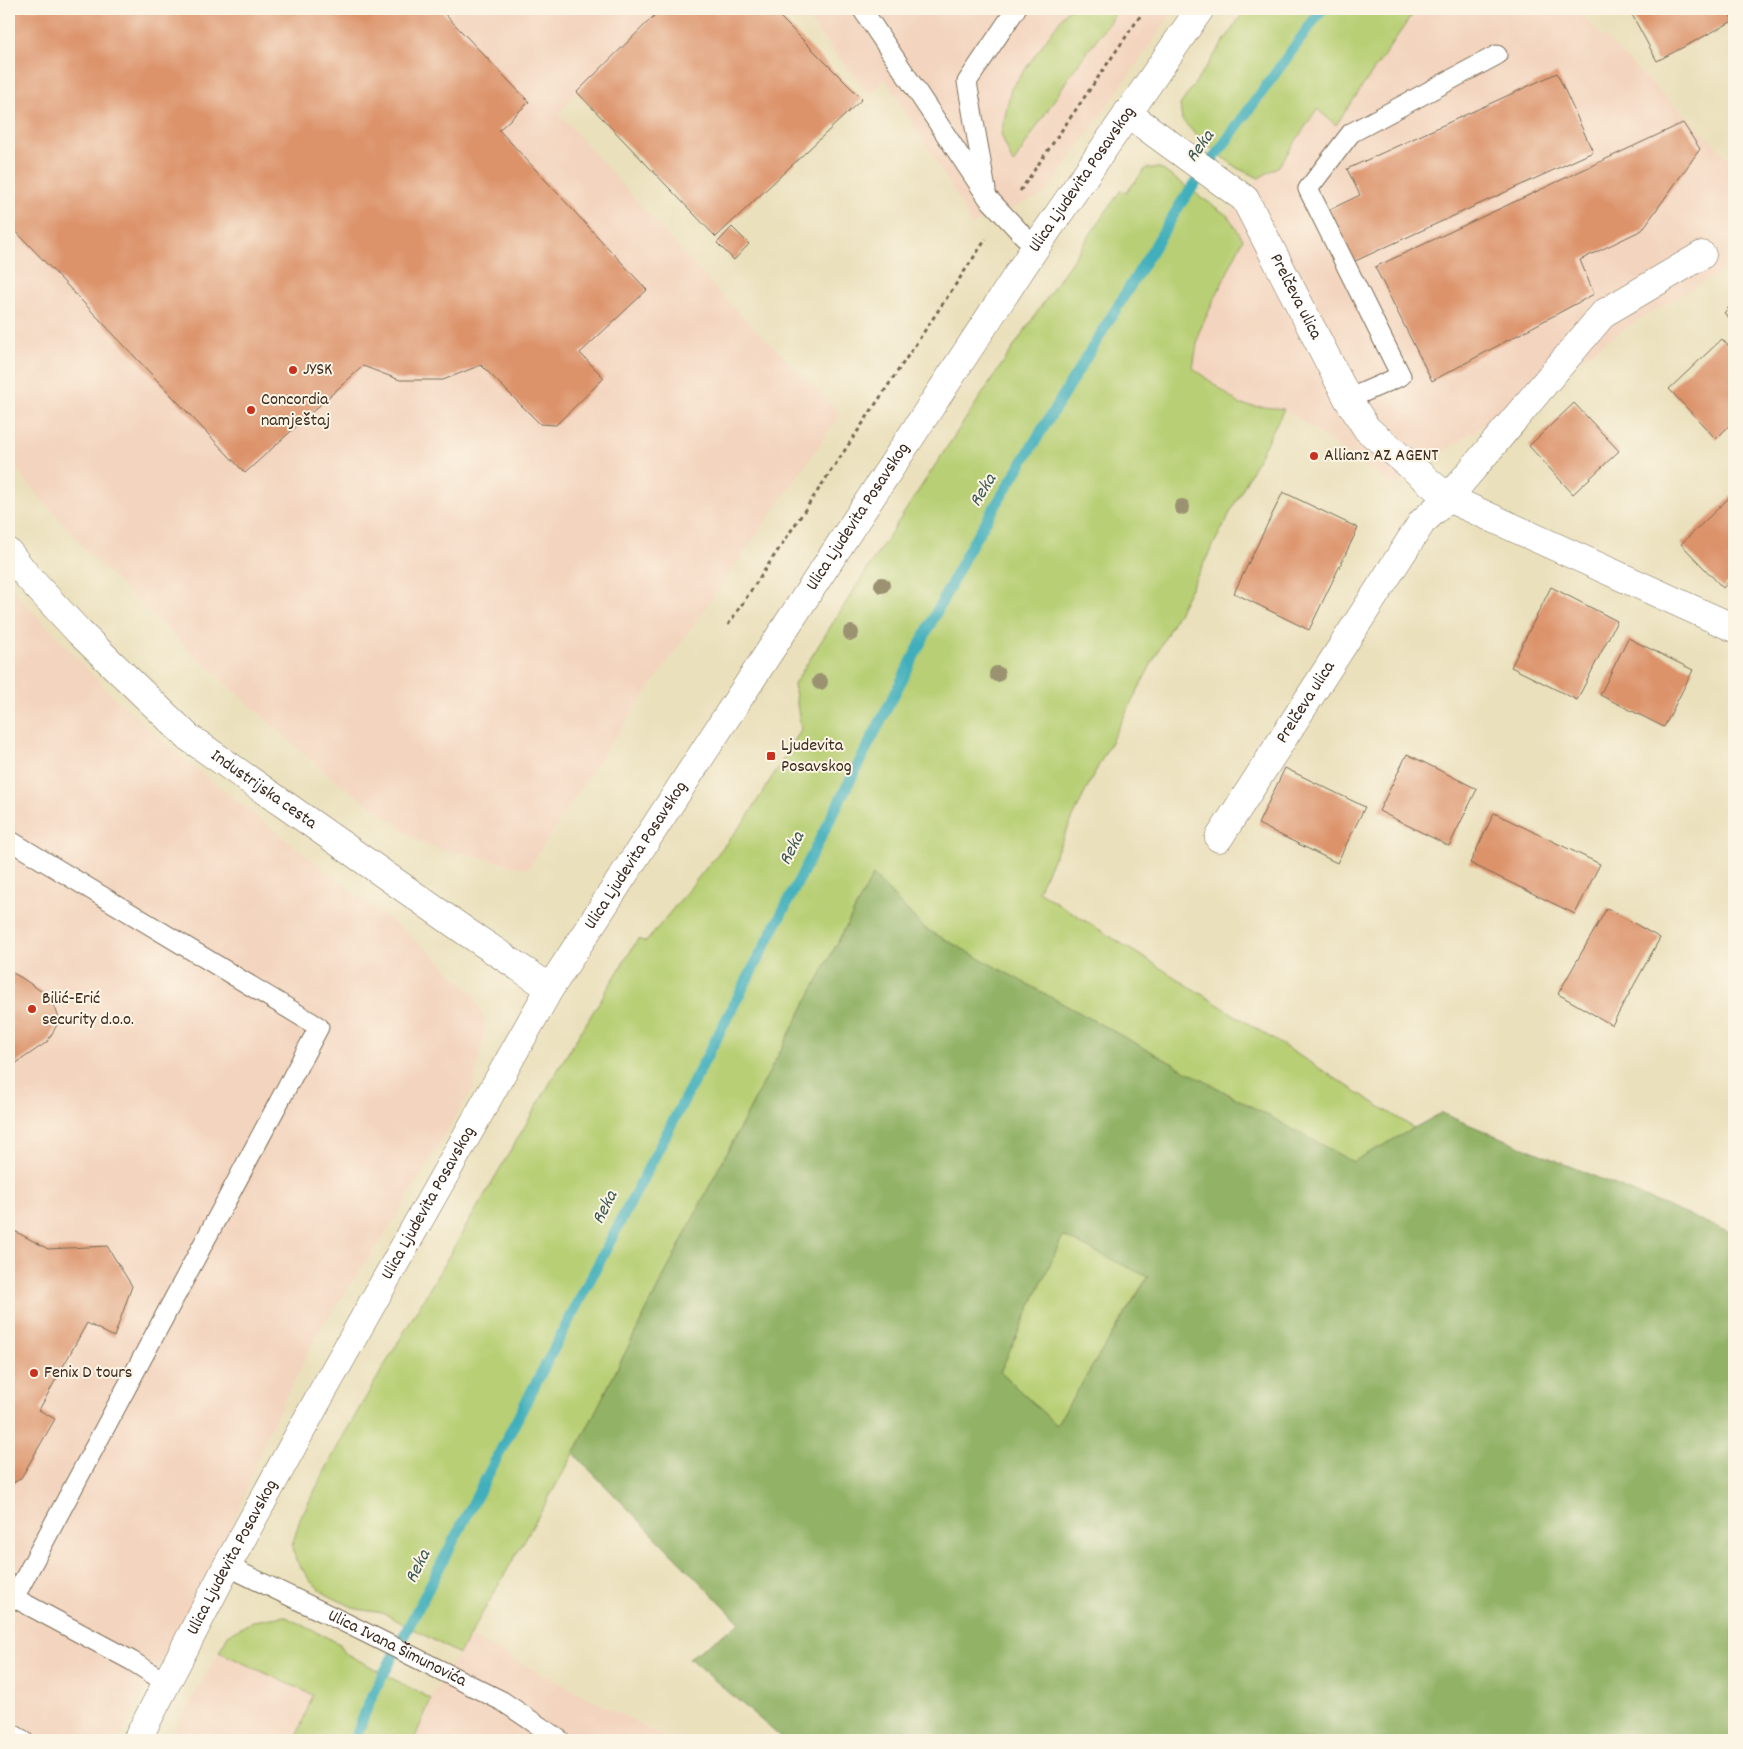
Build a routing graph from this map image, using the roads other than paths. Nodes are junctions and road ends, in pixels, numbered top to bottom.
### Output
1 (862, 9) edge
2 (1016, 9) edge
3 (1200, 9) edge
4 (1497, 54) dead end
5 (1127, 113) junction
6 (988, 198) junction
7 (1036, 248) junction
8 (1702, 255) dead end
9 (1348, 399) junction
10 (1448, 498) junction
11 (9, 553) edge
12 (1734, 628) edge
13 (1219, 838) dead end
14 (9, 840) edge
15 (550, 988) junction
16 (227, 1566) junction
17 (11, 1596) edge
18 (168, 1684) junction
19 (9, 1732) edge
20 (23, 1740) edge
21 (137, 1740) edge
22 (560, 1740) edge

1 - 6 lane
2 - 6 lane
3 - 5 street, Ulica Ljudevita Posavskog
4 - 9 lane
5 - 7 street, Ulica Ljudevita Posavskog
5 - 9 street, Prelčeva ulica
6 - 7 lane
7 - 15 street, Ulica Ljudevita Posavskog
8 - 10 street, Prelčeva ulica
9 - 10 street, Prelčeva ulica
10 - 12 street, Prelčeva ulica
10 - 13 street, Prelčeva ulica
11 - 15 street, Industrijska cesta
14 - 17 lane
15 - 16 street, Ulica Ljudevita Posavskog
16 - 18 street, Ulica Ljudevita Posavskog
16 - 22 lane, Ulica Ivana Šimunovića
17 - 18 lane
18 - 21 street, Ulica Ljudevita Posavskog
19 - 20 lane

